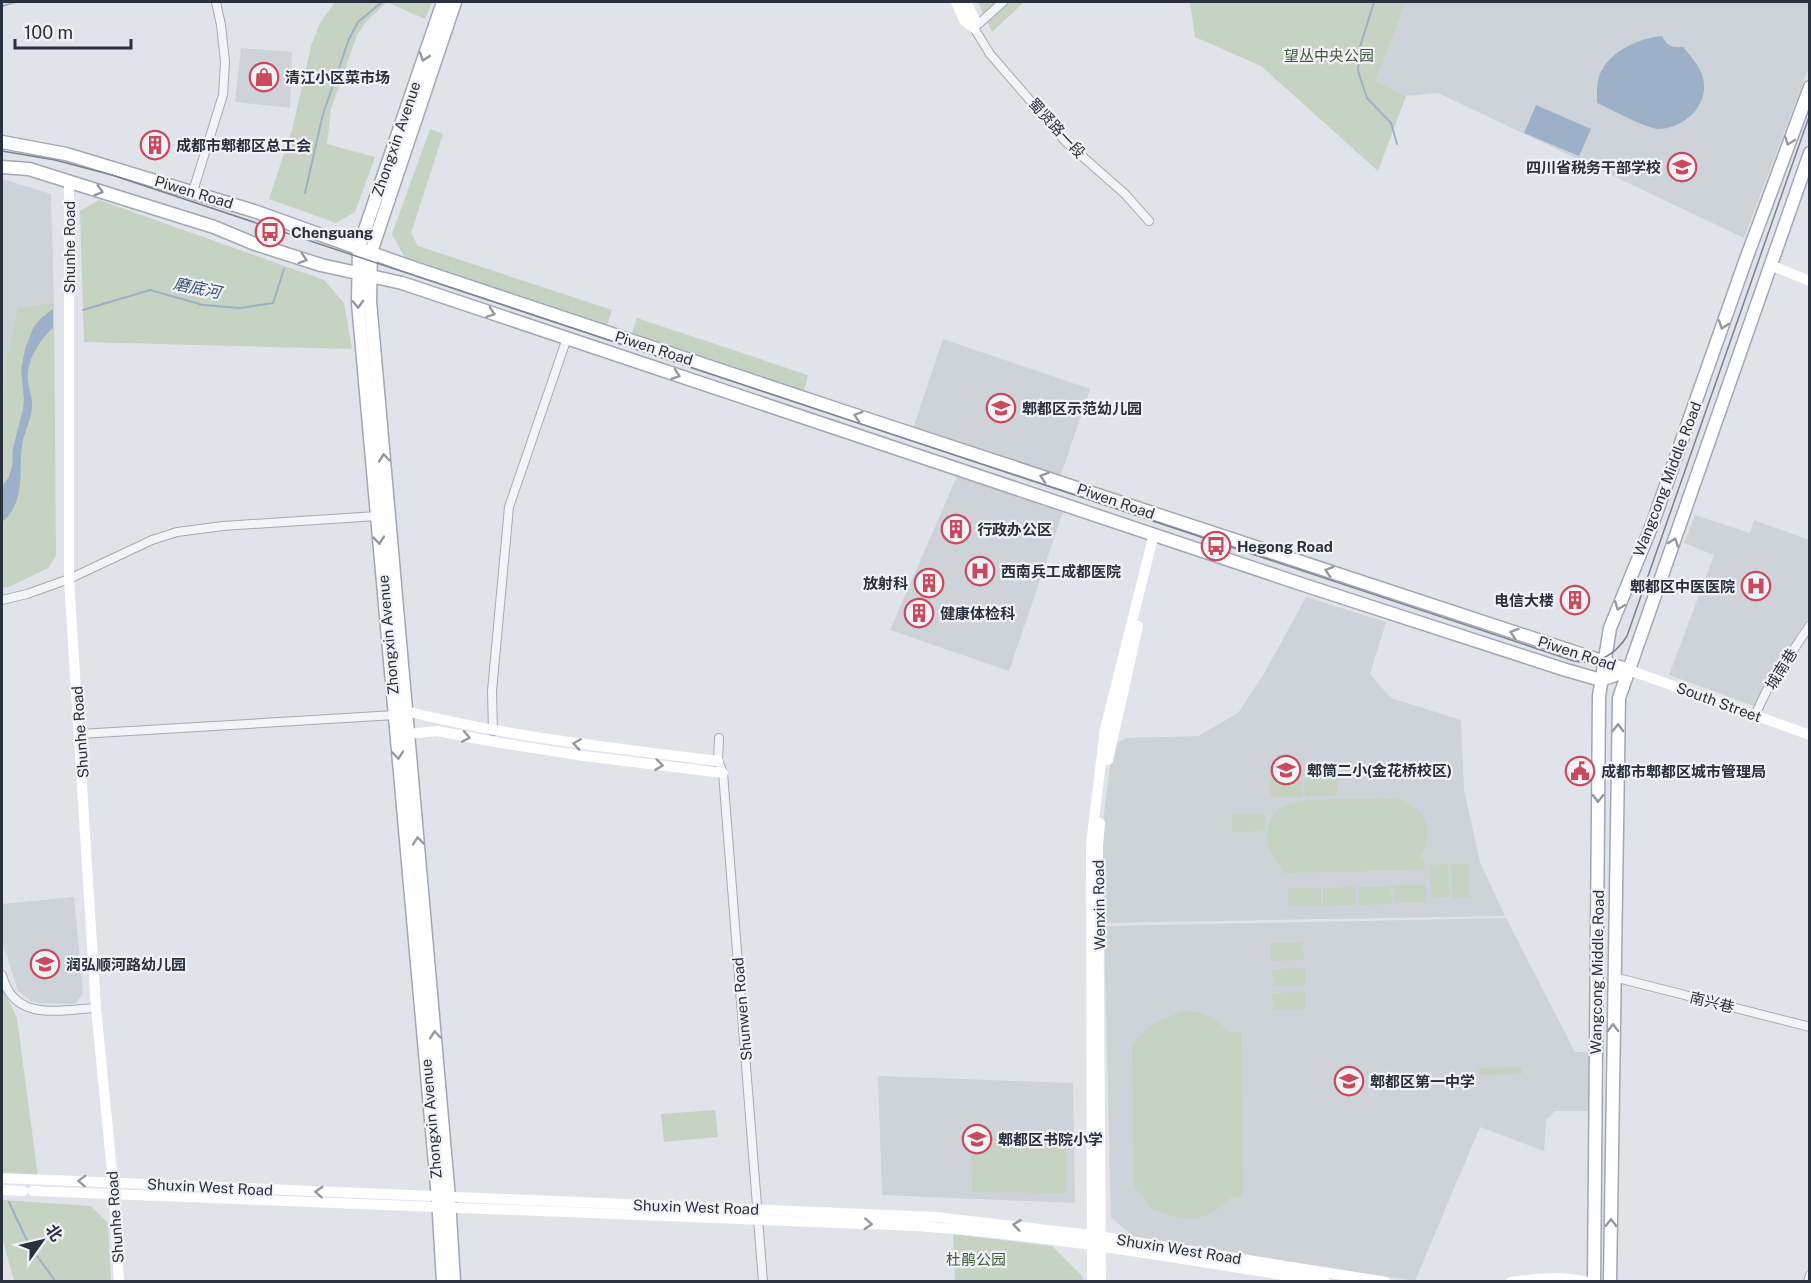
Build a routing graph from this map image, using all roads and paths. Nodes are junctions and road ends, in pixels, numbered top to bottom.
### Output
1 (216, 2) edge
2 (443, 2) edge
3 (455, 2) edge
4 (956, 2) edge
5 (966, 2) edge
6 (1003, 2) edge
7 (974, 28) junction
8 (1809, 87) edge
9 (2, 142) edge
10 (1809, 153) edge
11 (2, 167) edge
12 (69, 182) junction
13 (192, 191) junction
14 (1149, 221) dead end
15 (365, 250) junction
16 (1770, 265) junction
17 (365, 274) junction
18 (1809, 281) edge
19 (567, 338) junction
20 (377, 516) junction
21 (1157, 535) junction
22 (69, 579) junction
23 (2, 600) edge
24 (1809, 625) edge
25 (1604, 662) junction
26 (1629, 670) junction
27 (1601, 680) junction
28 (400, 713) junction
29 (1755, 715) junction
30 (493, 731) junction
31 (80, 734) junction
32 (408, 734) junction
33 (1809, 735) edge
34 (719, 738) dead end
35 (718, 761) junction
36 (723, 773) junction
37 (2, 975) edge
38 (1614, 977) junction
39 (96, 1008) junction
40 (1809, 1027) edge
41 (2, 1178) edge
42 (113, 1182) junction
43 (2, 1190) edge
44 (113, 1195) junction
45 (444, 1202) junction
46 (758, 1214) junction
47 (1097, 1241) junction
48 (1809, 1275) edge
49 (119, 1281) edge
50 (443, 1281) edge
51 (454, 1281) edge
52 (762, 1281) edge
53 (1092, 1281) edge
54 (1101, 1281) edge
55 (1325, 1281) edge
56 (1386, 1281) edge
57 (1511, 1281) edge
58 (1589, 1281) edge
59 (1594, 1281) edge
60 (1610, 1281) edge
61 (1808, 1281) edge

1 - 13 street
2 -> 15 main road, Zhongxin Avenue
3 - 15 main road, Zhongxin Avenue
4 - 7 street, 蜀贤路一段
5 - 7 street, 蜀贤路一段
6 - 7 street
7 - 14 street, 蜀贤路一段
8 -> 25 main road, Wangcong Middle Road
9 - 13 main road, Piwen Road
10 - 16 main road, Wangcong Middle Road
11 - 12 main road, Piwen Road
12 -> 17 main road, Piwen Road
12 - 22 street, Shunhe Road
13 - 15 main road, Piwen Road
15 - 17 main road, Zhongxin Avenue
25 -> 15 main road, Piwen Road
16 - 18 street
26 -> 16 main road, Wangcong Middle Road
17 -> 19 main road, Piwen Road
17 -> 20 main road, Zhongxin Avenue
28 -> 17 main road, Zhongxin Avenue
19 -> 21 main road, Piwen Road
19 - 30 street
20 - 22 street
20 -> 28 main road, Zhongxin Avenue
21 - 27 main road, Piwen Road
21 - 47 street
22 - 23 street
22 - 31 street, Shunhe Road
24 - 29 street, 城南巷
25 - 26 main road, Piwen Road
25 - 27 main road, Wangcong Middle Road
26 - 27 main road, Piwen Road
26 - 29 street, South Street
38 -> 26 main road, Wangcong Middle Road
27 -> 59 main road, Wangcong Middle Road
28 - 30 street
28 - 31 street
28 - 32 main road, Zhongxin Avenue
28 -> 45 main road, Zhongxin Avenue
29 - 33 street, South Street
35 -> 30 street
31 - 39 street, Shunhe Road
32 -> 36 street
45 -> 32 main road, Zhongxin Avenue
34 - 35 street, Shunwen Road
35 - 36 street, Shunwen Road
36 - 46 street, Shunwen Road
37 - 39 street
38 - 40 street, 南兴巷
60 -> 38 main road, Wangcong Middle Road
39 - 42 street, Shunhe Road
42 -> 41 street, Shuxin West Road
42 - 44 street, Shunhe Road
45 -> 42 street, Shuxin West Road
43 - 44 street, Shuxin West Road
44 - 45 street, Shuxin West Road
44 - 49 street, Shunhe Road
45 - 46 street, Shuxin West Road
45 - 50 main road, Zhongxin Avenue
45 - 51 main road, Zhongxin Avenue
46 - 47 street, Shuxin West Road
46 - 52 street, Shunwen Road
47 - 53 street
47 - 54 street
47 - 55 street, Shuxin West Road
47 - 56 street, Shuxin West Road
48 - 61 street
57 - 58 street

